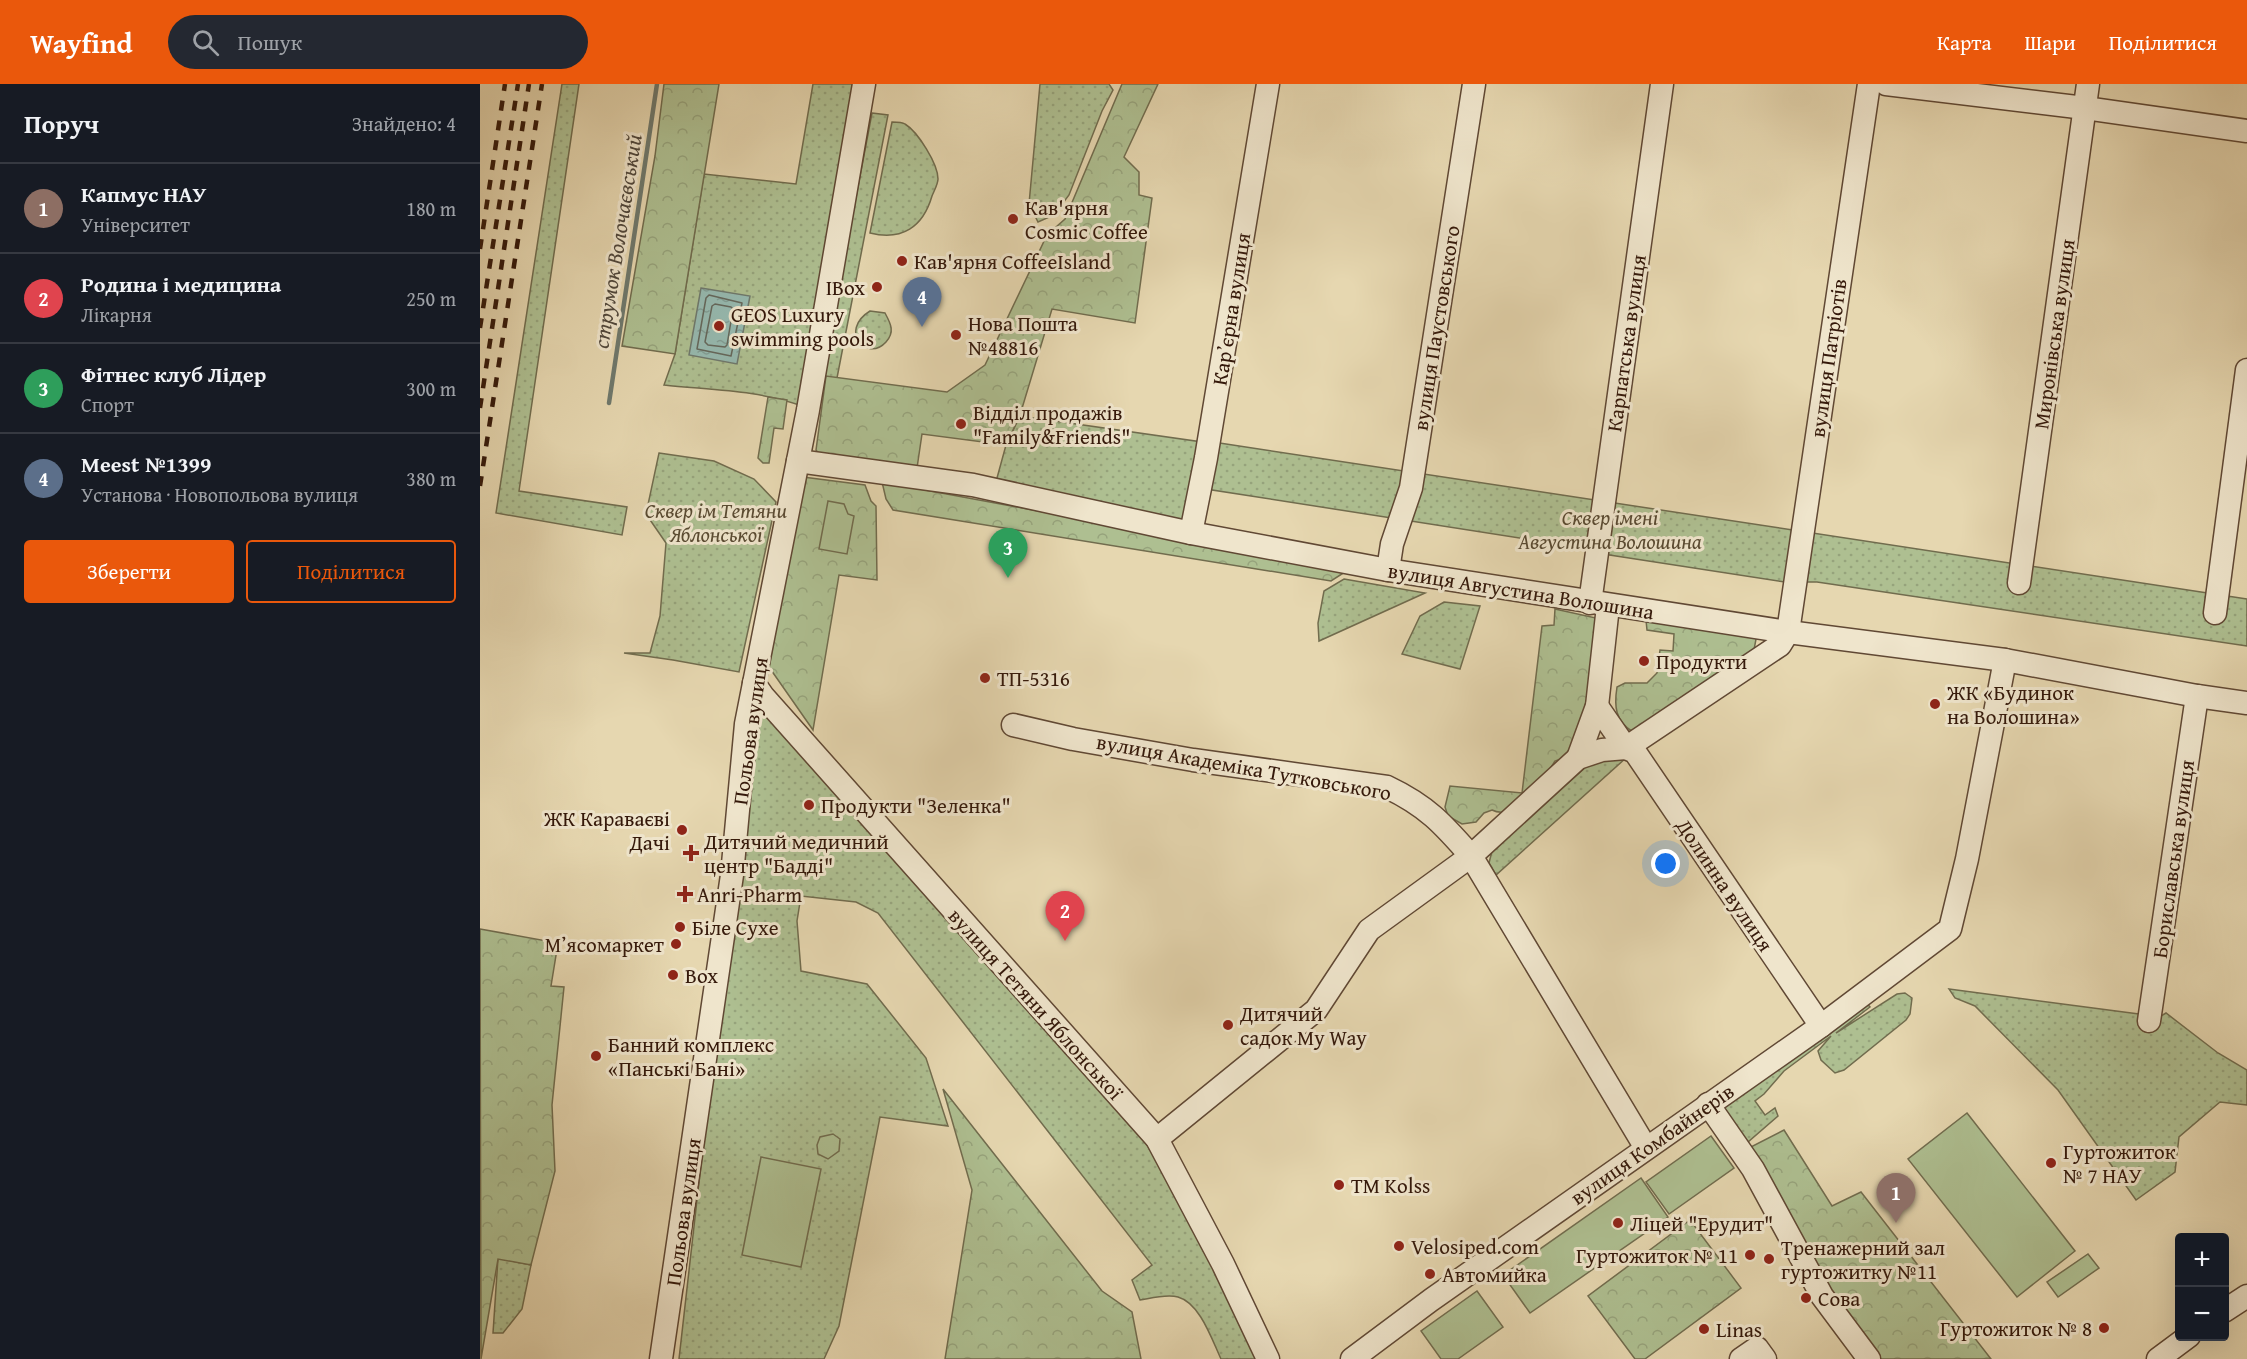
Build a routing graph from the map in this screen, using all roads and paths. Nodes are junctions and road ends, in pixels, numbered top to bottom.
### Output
1 (864, 84) edge
2 (1268, 84) edge
3 (1474, 84) edge
4 (1662, 84) edge
5 (1869, 84) edge
6 (1886, 84) edge
7 (2088, 84) edge
8 (2085, 108) junction
9 (2247, 131) edge
10 (2247, 370) edge
11 (798, 460) junction
12 (1191, 533) junction
13 (1388, 570) junction
14 (2019, 583) dead end
15 (1599, 604) junction
16 (2215, 613) dead end
17 (1788, 632) junction
18 (2005, 660) junction
19 (754, 683) junction
20 (2197, 696) junction
21 (2247, 702) edge
22 (1597, 706) junction
23 (1013, 724) dead end
24 (1626, 748) junction
25 (1578, 758) junction
26 (1471, 856) junction
27 (2149, 1022) dead end
28 (1821, 1026) junction
29 (1708, 1104) junction
30 (1156, 1139) junction
31 (1646, 1148) junction
32 (2247, 1296) edge
33 (2229, 1308) edge
34 (2182, 1341) edge
35 (661, 1359) edge
36 (1268, 1359) edge
37 (1352, 1359) edge
38 (1742, 1359) edge
39 (1765, 1359) edge
40 (1869, 1359) edge
41 (2158, 1359) edge

1 - 11 street, Польова вулиця
2 - 12 street, Карʼєрна вулиця
3 - 13 street, вулиця Паустовського
4 - 15 street, Карпатська вулиця
5 - 17 street, вулиця Патріотів
6 - 8 street
7 - 8 street, Миронівська вулиця
8 - 9 street
8 - 14 street, Миронівська вулиця
10 - 16 street
11 - 12 street, вулиця Августина Волошина
11 - 19 street, Польова вулиця
12 - 13 street, вулиця Августина Волошина
13 - 15 street, вулиця Августина Волошина
15 - 17 street, вулиця Августина Волошина
15 - 22 street, Карпатська вулиця
17 - 18 street, вулиця Августина Волошина
17 - 24 street
18 - 20 street, вулиця Августина Волошина
18 - 28 street, вулиця Комбайнерів
19 - 30 street, вулиця Тетяни Яблонської
19 - 35 street, Польова вулиця
20 - 21 street, вулиця Августина Волошина
20 - 27 street, Бориславська вулиця
22 - 24 street, Долинна вулиця
22 - 25 street, Карпатська вулиця
23 - 26 street, вулиця Академіка Тутковського
24 - 25 street
24 - 28 street, Долинна вулиця
25 - 26 street
26 - 30 street
26 - 31 street, вулиця Академіка Тутковського
28 - 29 street, вулиця Комбайнерів
29 - 31 street, вулиця Комбайнерів
29 - 40 street
30 - 36 street, вулиця Тетяни Яблонської
31 - 37 street, вулиця Комбайнерів
32 - 33 street
34 - 41 street
38 - 39 street

